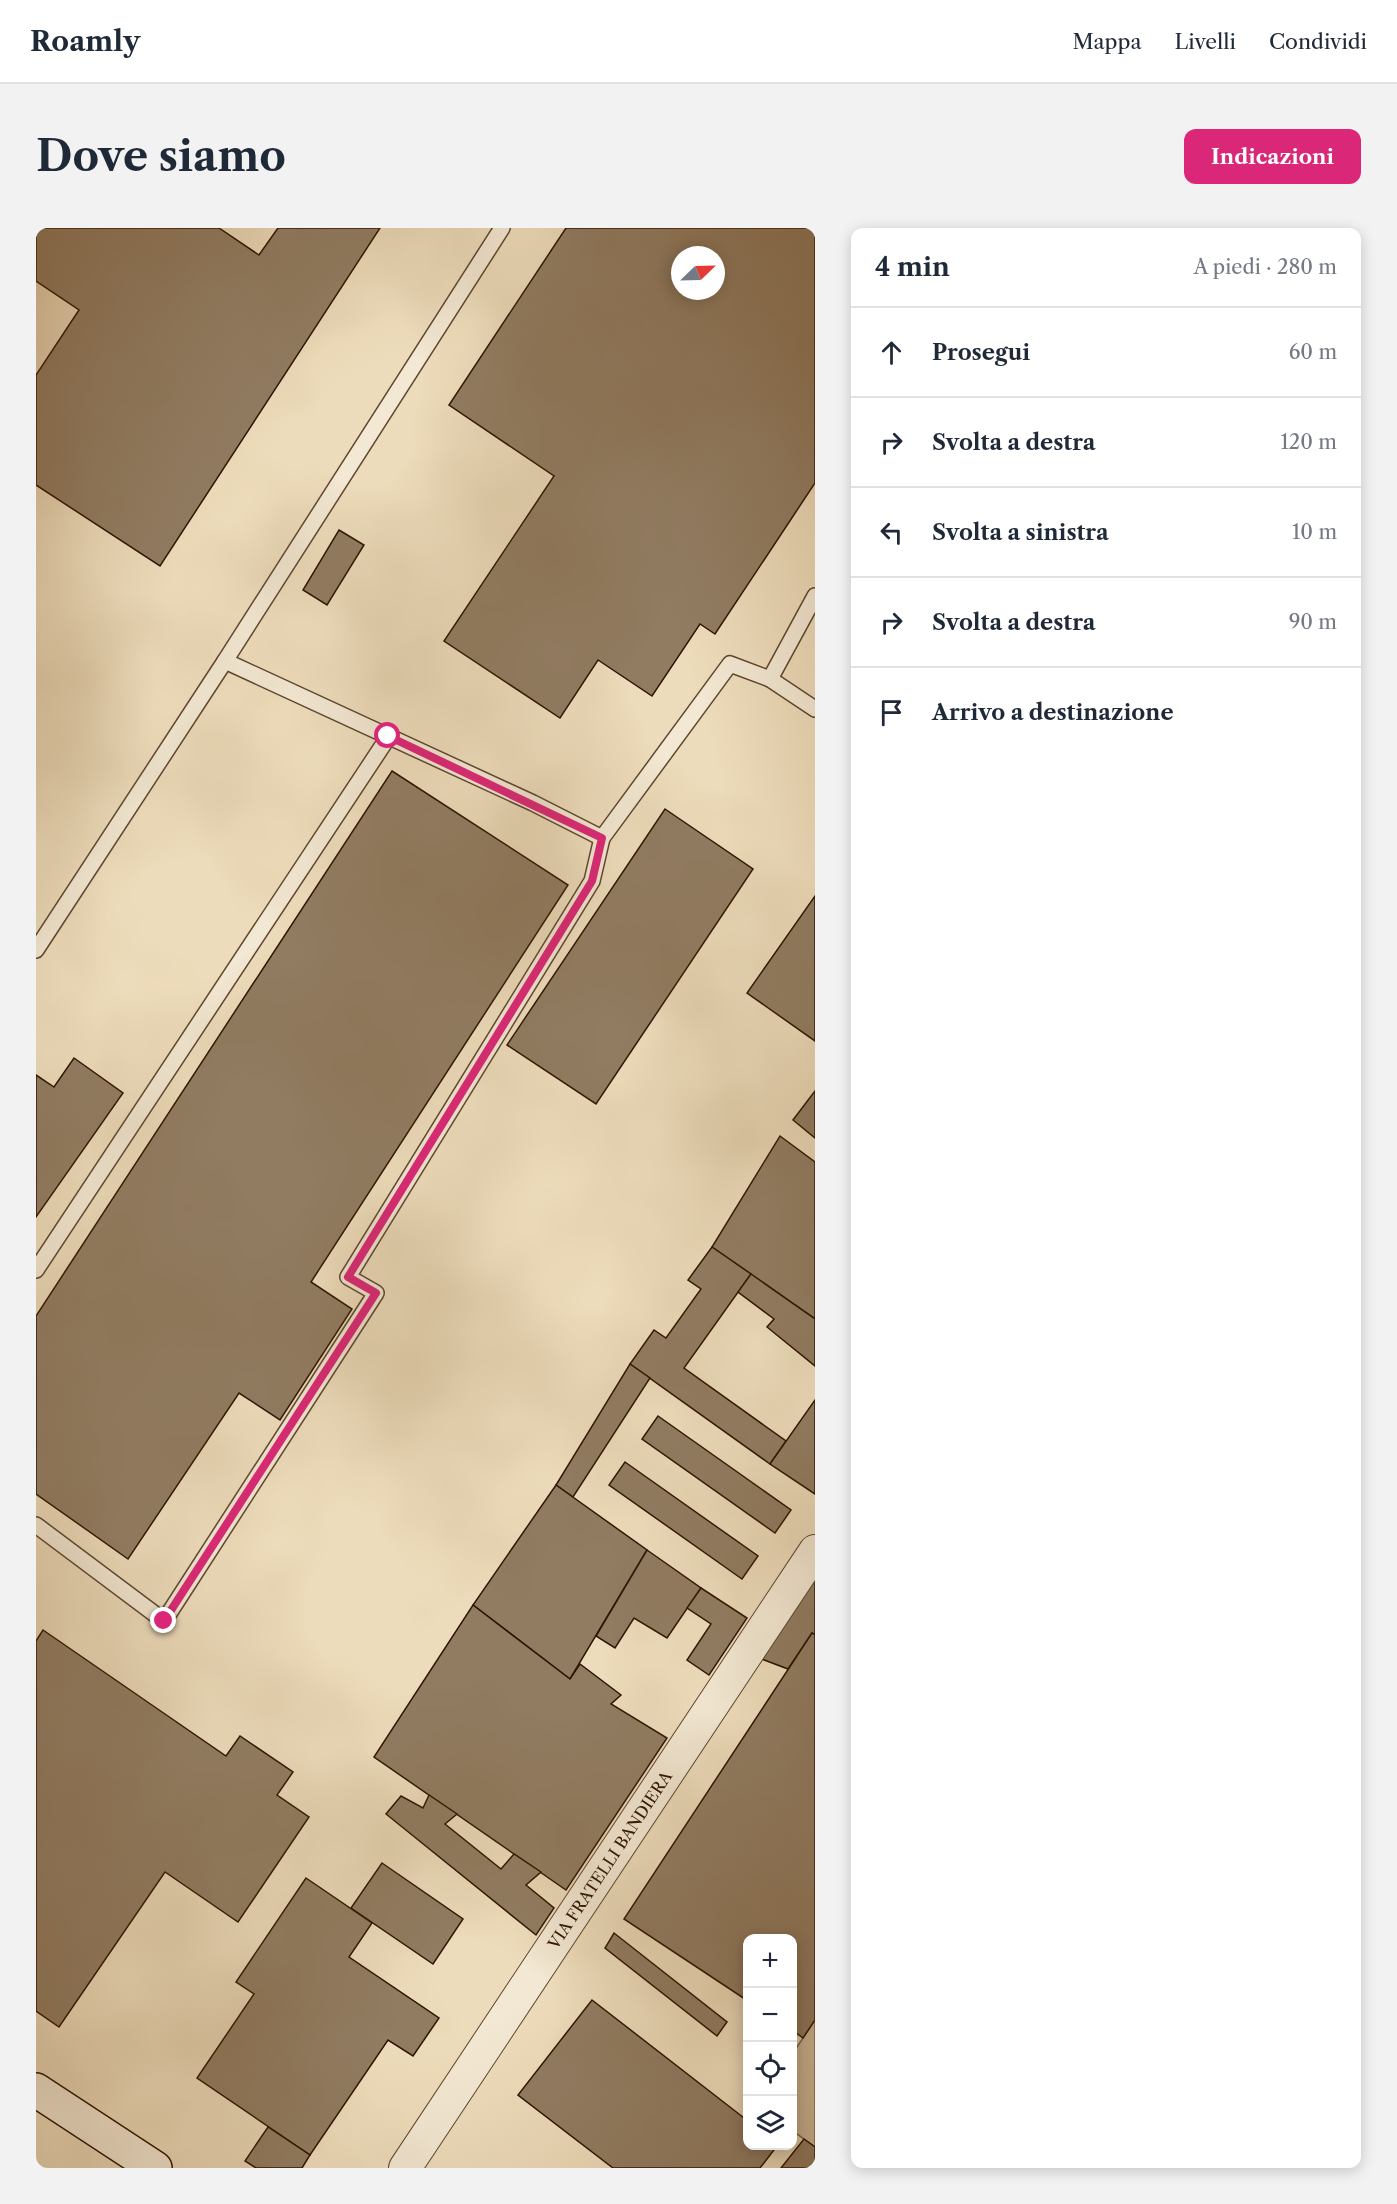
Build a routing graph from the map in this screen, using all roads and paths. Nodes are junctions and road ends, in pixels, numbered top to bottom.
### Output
1 (502, 228) edge
2 (815, 596) edge
3 (225, 661) junction
4 (770, 679) junction
5 (815, 709) edge
6 (388, 736) junction
7 (602, 838) junction
8 (36, 950) edge
9 (36, 1270) edge
10 (36, 1525) edge
11 (815, 1551) edge
12 (36, 2090) edge
13 (155, 2168) edge
14 (405, 2168) edge

1 - 3 lane
2 - 4 lane
3 - 6 lane
3 - 8 lane
4 - 5 lane
4 - 7 lane
6 - 7 lane
6 - 9 lane
7 - 10 lane
11 - 14 street, VIA FRATELLI BANDIERA
12 - 13 street

